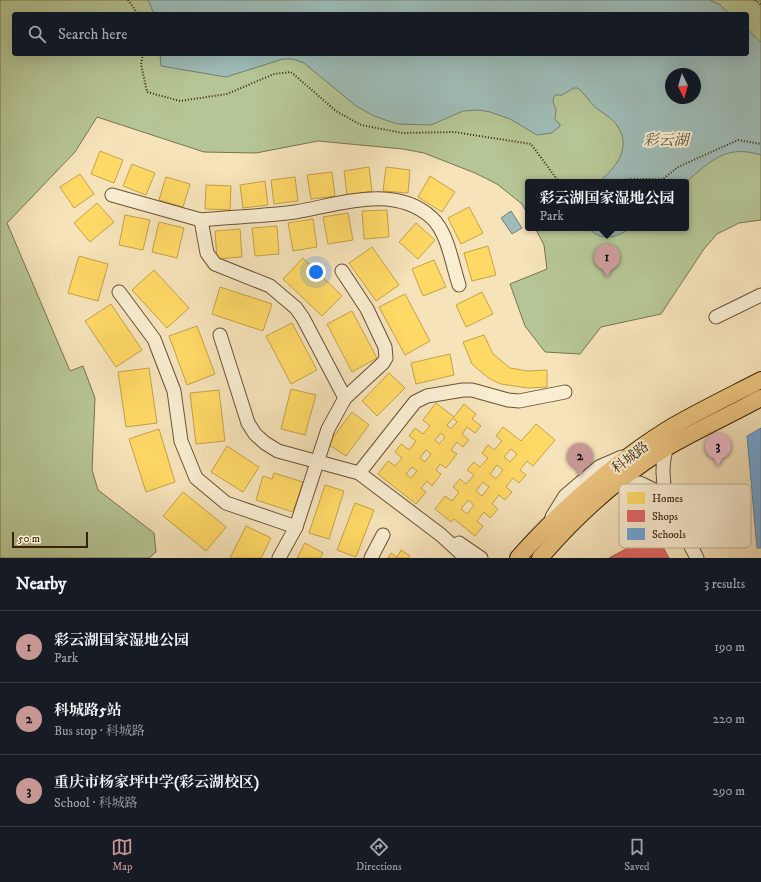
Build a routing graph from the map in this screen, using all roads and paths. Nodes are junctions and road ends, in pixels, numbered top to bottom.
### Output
1 (128, 0) edge
2 (755, 0) edge
3 (761, 5) edge
4 (137, 12) edge
5 (143, 56) edge
6 (761, 144) edge
7 (556, 179) edge
8 (633, 179) edge
9 (663, 179) edge
10 (663, 179) edge
11 (112, 195) dead end
12 (201, 220) junction
13 (342, 271) dead end
14 (459, 285) dead end
15 (119, 292) dead end
16 (761, 295) edge
17 (716, 318) dead end
18 (220, 335) dead end
19 (761, 380) edge
20 (565, 392) dead end
21 (345, 398) junction
22 (761, 398) edge
23 (674, 426) junction
24 (667, 448) junction
25 (317, 463) junction
26 (359, 474) junction
27 (616, 483) junction
28 (642, 484) edge
29 (664, 484) edge
30 (296, 527) junction
31 (383, 535) dead end
32 (441, 535) junction
33 (692, 548) edge
34 (278, 558) edge
35 (371, 558) edge
36 (466, 558) edge
37 (481, 558) edge
38 (518, 558) edge
39 (540, 558) edge
40 (697, 558) edge

1 - 4 path
2 - 3 path
5 - 7 path
6 - 9 path
8 - 10 path
11 - 12 street
12 - 14 street
12 - 21 street
13 - 21 street
15 - 30 street
16 - 17 street
18 - 25 street
19 - 23 main road, 科城路
20 - 26 street
21 - 25 street
22 - 24 main road, 科城路
23 - 24 street
23 - 38 main road, 科城路
24 - 27 main road, 科城路
24 - 29 street
25 - 26 street
25 - 30 street
26 - 32 street
27 - 28 street
27 - 39 main road, 科城路
30 - 34 street
31 - 35 street
32 - 36 street
32 - 37 street
33 - 40 street

